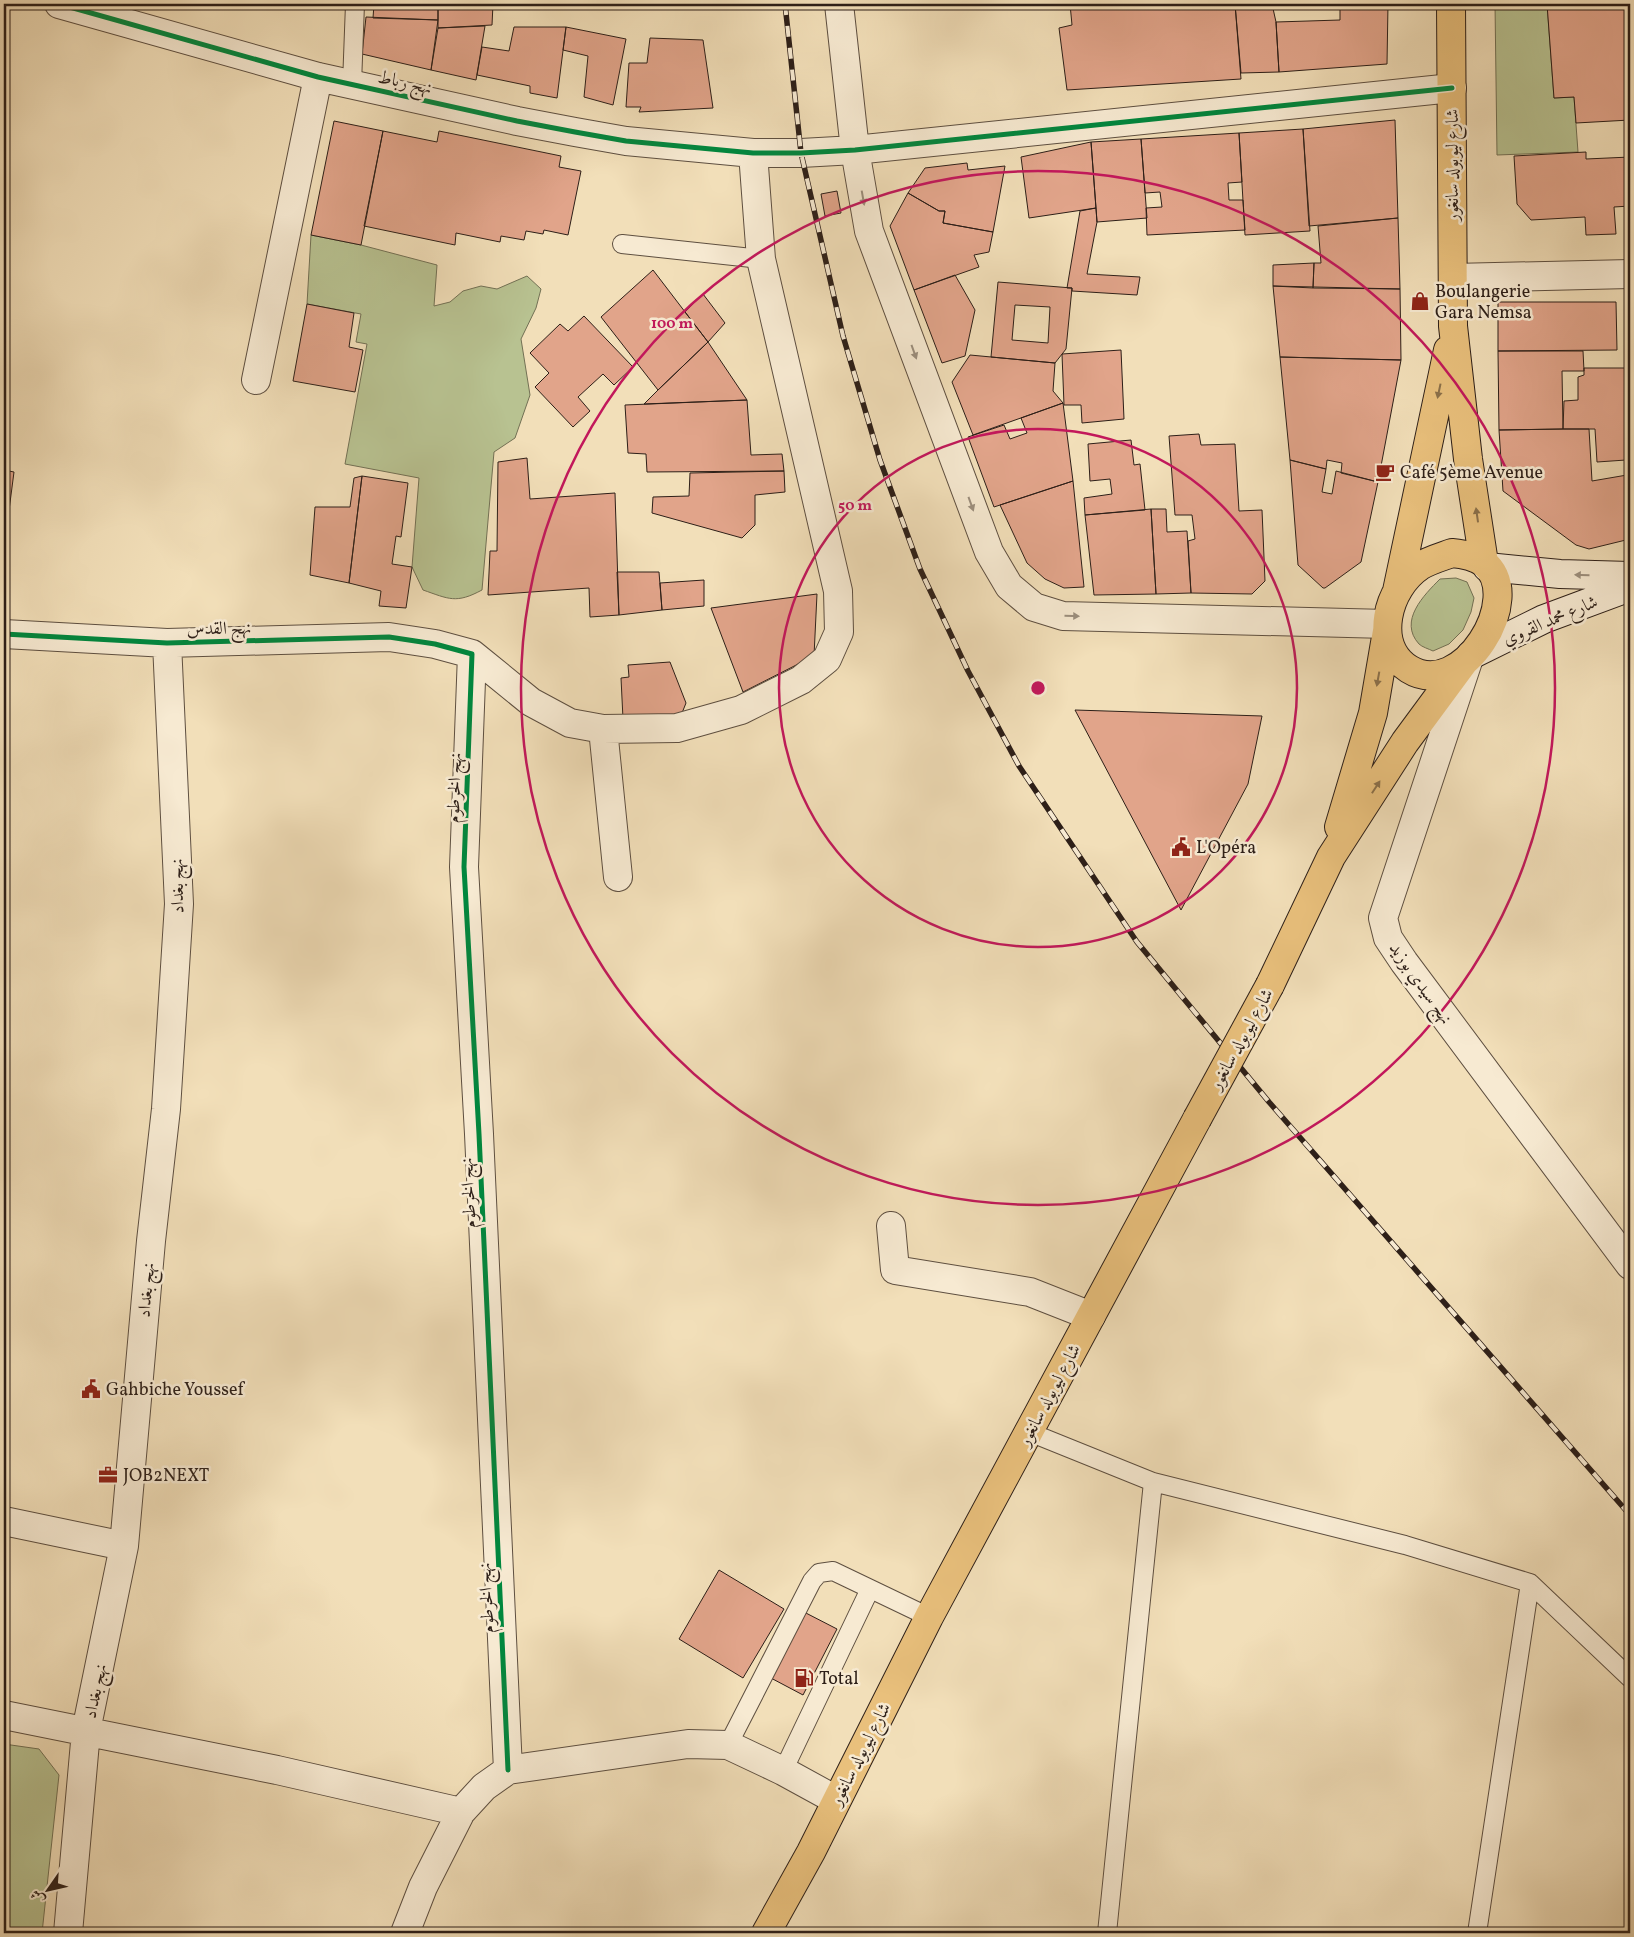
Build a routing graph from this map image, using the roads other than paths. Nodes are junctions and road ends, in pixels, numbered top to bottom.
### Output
1 (59, 4) edge
2 (356, 4) edge
3 (839, 4) edge
4 (1451, 4) edge
5 (318, 77) junction
6 (352, 84) junction
7 (1452, 88) junction
8 (855, 150) junction
9 (753, 153) junction
10 (622, 244) dead end
11 (761, 259) junction
12 (1630, 274) edge
13 (1453, 278) junction
14 (1453, 326) junction
15 (256, 380) dead end
16 (1486, 565) junction
17 (1630, 576) edge
18 (1630, 587) edge
19 (1396, 593) junction
20 (1387, 628) junction
21 (4, 634) edge
22 (167, 643) junction
23 (472, 654) junction
24 (1468, 658) junction
25 (603, 729) junction
26 (1331, 857) junction
27 (618, 877) dead end
28 (891, 1226) dead end
29 (1630, 1265) edge
30 (1091, 1316) junction
31 (1029, 1432) junction
32 (1153, 1482) junction
33 (4, 1521) edge
34 (124, 1546) junction
35 (1530, 1583) junction
36 (870, 1589) junction
37 (929, 1617) junction
38 (1630, 1678) edge
39 (4, 1715) edge
40 (86, 1731) junction
41 (728, 1745) junction
42 (508, 1770) junction
43 (783, 1771) junction
44 (836, 1800) junction
45 (461, 1812) junction
46 (68, 1933) edge
47 (405, 1933) edge
48 (766, 1933) edge
49 (1108, 1933) edge
50 (1477, 1933) edge

1 - 5 street, نهج رباط
2 - 6 lane
3 - 8 street
4 - 7 main road, شارع ليوبولد سانغور
5 - 6 street, نهج رباط
5 - 15 street
6 - 9 street, نهج رباط
7 - 8 street, نهج رباط
7 - 13 main road, شارع ليوبولد سانغور
8 - 9 street, نهج رباط
8 -> 20 street
9 - 11 street
10 - 11 lane
11 - 25 street
12 - 13 street
13 - 14 main road, شارع ليوبولد سانغور
16 -> 14 main road, شارع ليوبولد سانغور
14 -> 19 main road, شارع ليوبولد سانغور
17 -> 16 street, شارع محمد القروي
16 - 19 main road, شارع ليوبولد سانغور
16 - 24 main road, شارع ليوبولد سانغور
18 - 24 street, شارع محمد القروي
19 - 20 main road, شارع ليوبولد سانغور
20 - 24 main road, شارع ليوبولد سانغور
20 -> 26 main road, شارع ليوبولد سانغور
21 - 22 street, نهج القدس
22 - 23 street, نهج القدس
22 - 34 street, نهج بغداد
23 - 25 street
23 - 42 street, نهج الخرطوم
26 -> 24 main road, شارع ليوبولد سانغور
24 - 29 street, نهج سيدي بوزيد
25 - 27 street
26 - 30 main road, شارع ليوبولد سانغور, bridge
28 - 30 street
30 - 31 main road, شارع ليوبولد سانغور
31 - 32 lane
31 - 37 main road, شارع ليوبولد سانغور
32 - 35 lane
32 - 49 lane
33 - 34 street
34 - 40 street, نهج بغداد
35 - 38 lane
35 - 50 lane
36 - 37 lane
36 - 41 lane
36 - 43 lane
37 - 44 main road, شارع ليوبولد سانغور
39 - 40 street
40 - 45 street
40 - 46 street, نهج بغداد
41 - 42 street
41 - 43 street
42 - 45 street
43 - 44 street
44 - 48 main road, شارع ليوبولد سانغور
45 - 47 street

